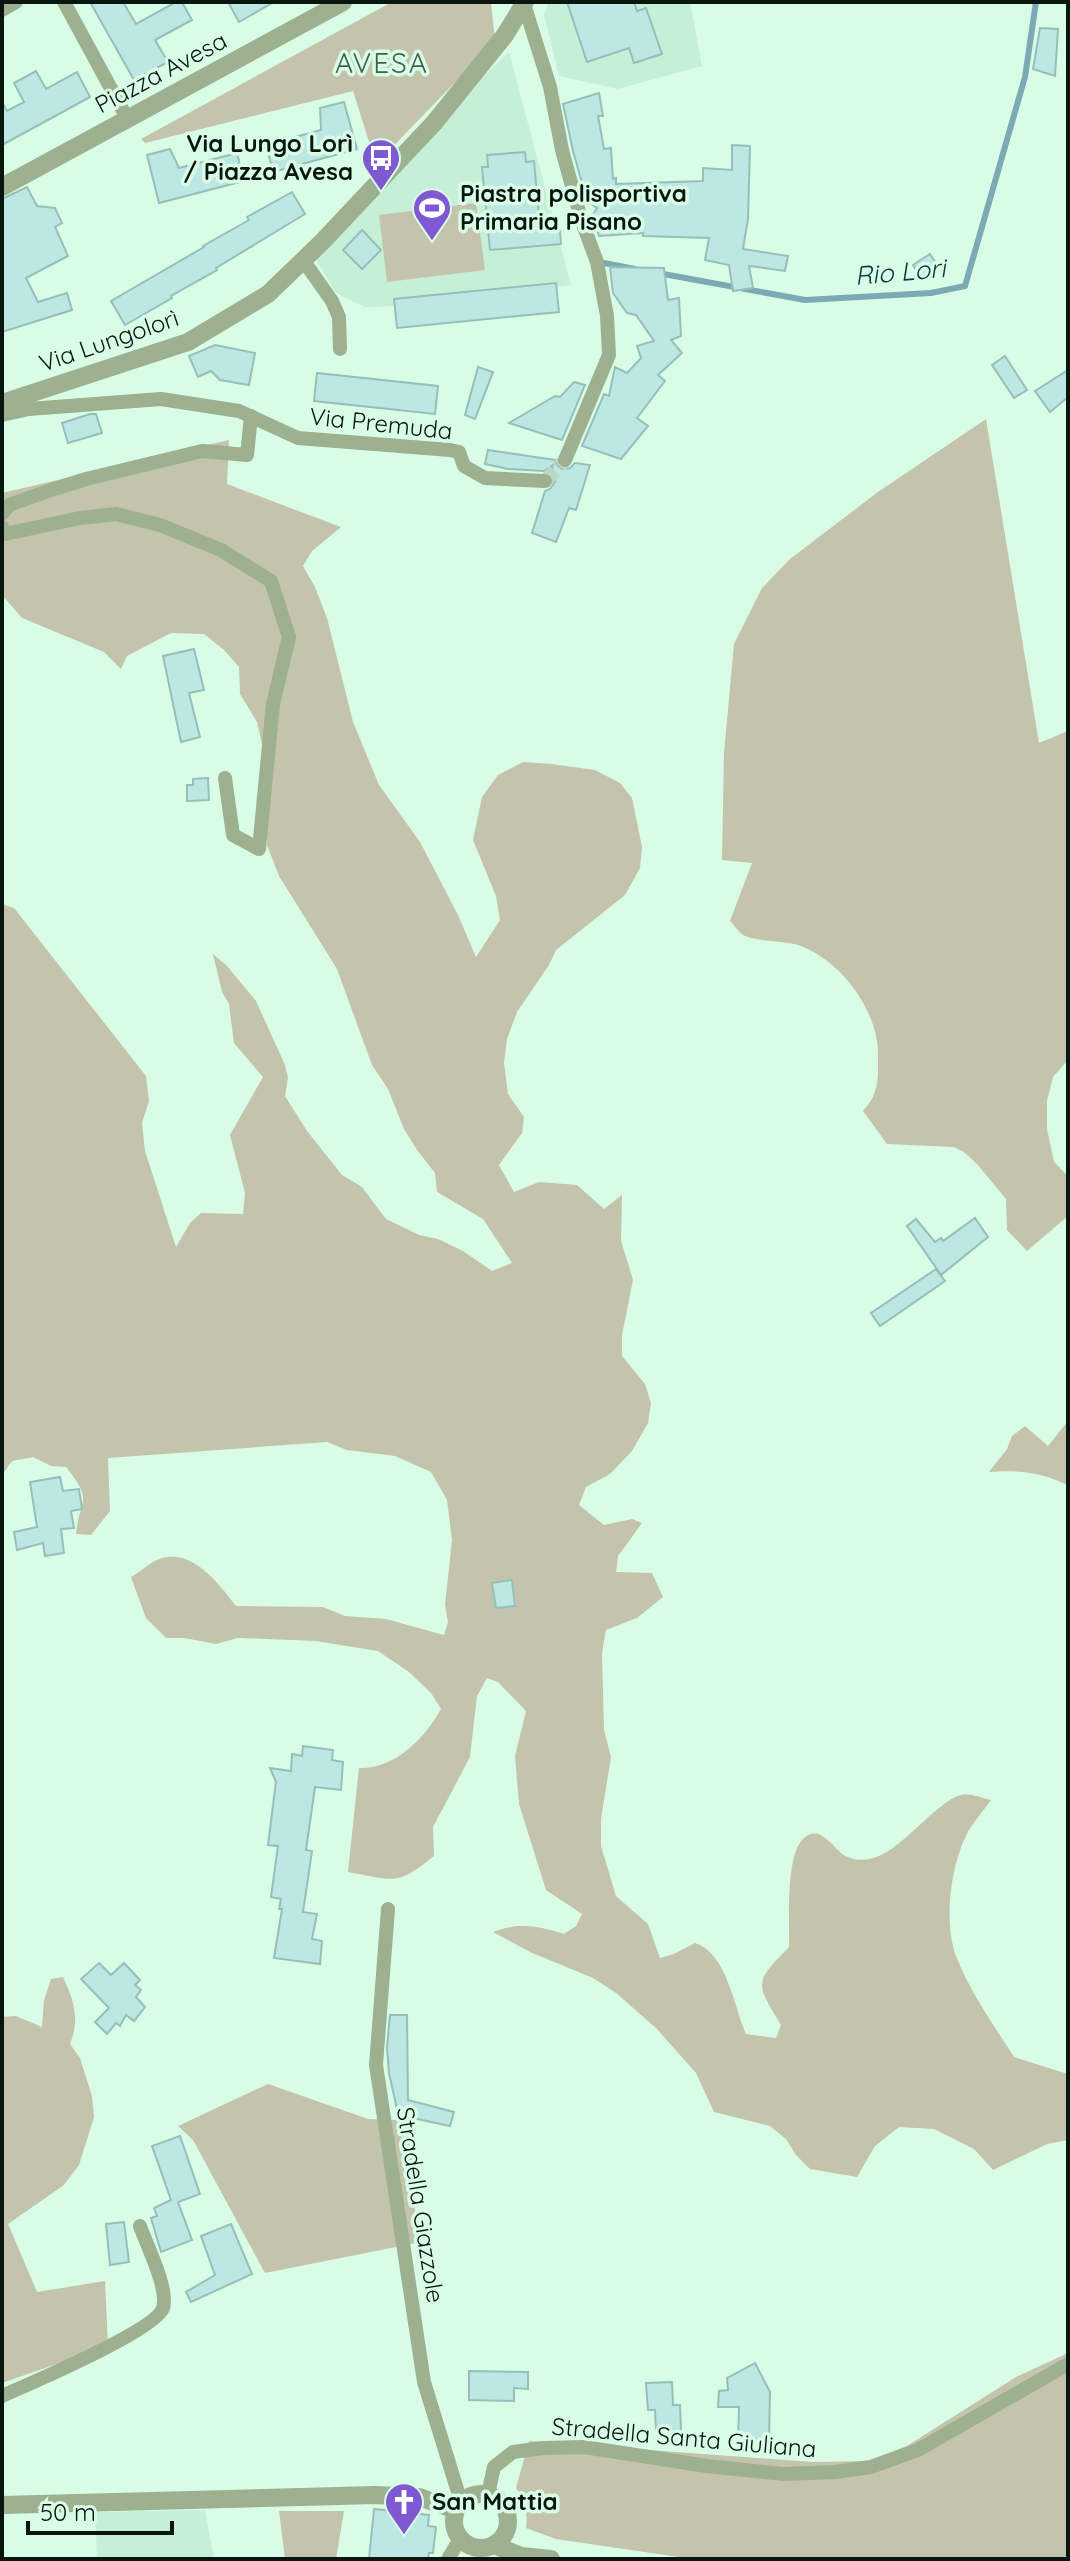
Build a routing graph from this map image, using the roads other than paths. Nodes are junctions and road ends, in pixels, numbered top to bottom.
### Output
1 (16, 2) edge
2 (64, 2) edge
3 (343, 2) edge
4 (524, 3) edge
5 (2, 10) edge
6 (127, 118) junction
7 (2, 187) edge
8 (303, 260) junction
9 (340, 349) dead end
10 (161, 399) joint
11 (2, 403) edge
12 (2, 415) edge
13 (251, 416) junction
14 (565, 460) tunnel mouth
15 (545, 481) dead end
16 (2, 514) edge
17 (2, 527) edge
18 (225, 778) dead end
19 (388, 1909) dead end
20 (140, 2226) dead end
21 (1068, 2364) edge
22 (2, 2396) edge
23 (488, 2494) junction
24 (2, 2505) edge
25 (458, 2506) junction
26 (460, 2539) junction
27 (494, 2545) junction
28 (448, 2559) edge
29 (551, 2559) edge

1 - 5 street
2 - 6 street
3 - 6 street, Piazza Avesa
4 - 8 street, Via Lungolorì
4 - 14 street
6 - 7 street, Piazza Avesa
8 - 9 street
8 - 11 street, Via Lungolorì
10 - 12 street, Via Lungolorì
10 - 13 street, Via Premuda
13 - 15 street, Via Premuda
13 - 16 street
17 - 18 street
19 - 25 street, Stradella Giazzole
20 - 22 street
21 - 23 street, Stradella Santa Giuliana
23 - 25 street
23 - 27 street
24 - 25 street
25 - 26 street
26 - 27 street
26 - 28 street
27 - 29 street

